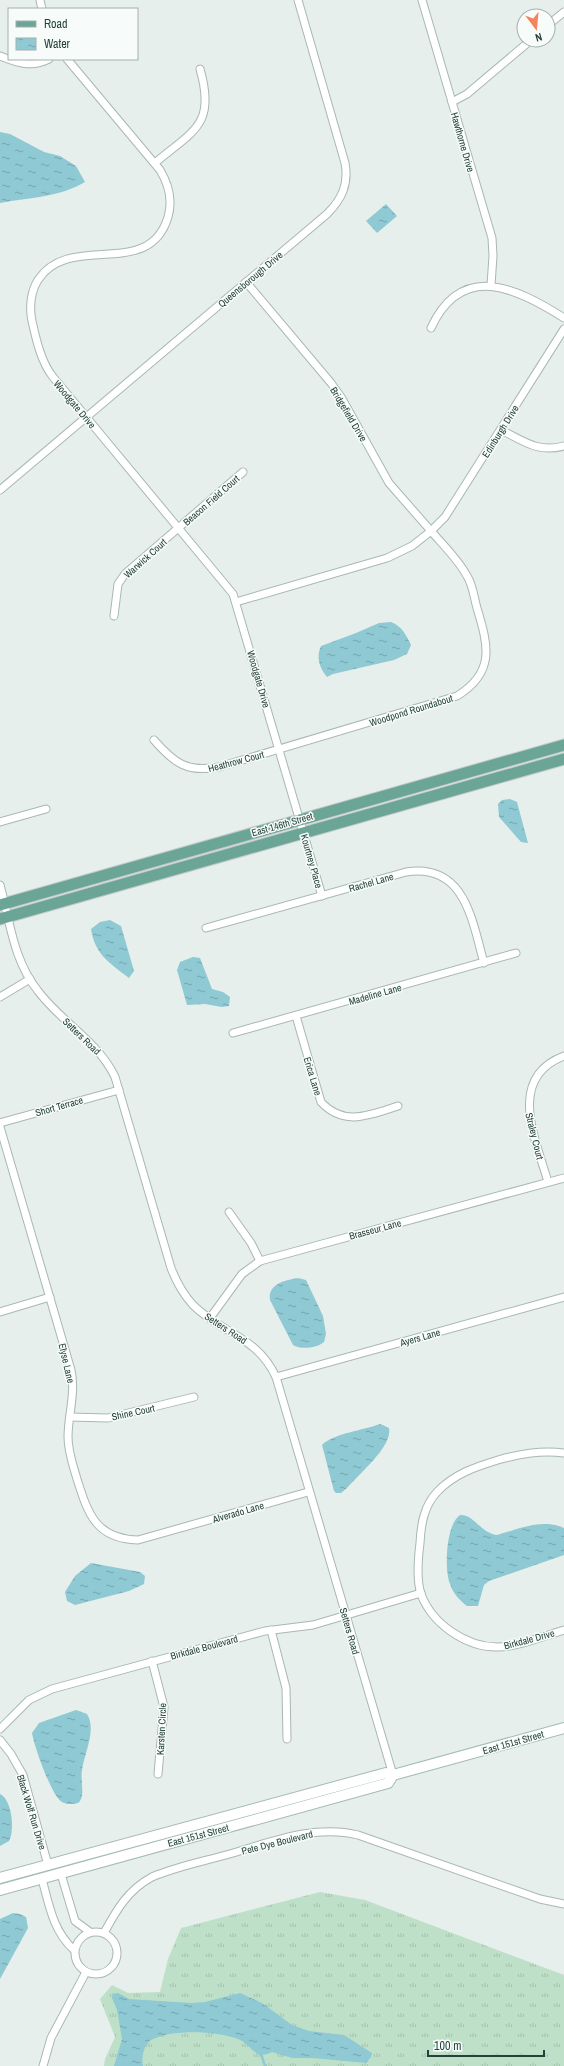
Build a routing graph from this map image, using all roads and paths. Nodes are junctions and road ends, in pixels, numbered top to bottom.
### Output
1 (298, 0) edge
2 (422, 0) edge
3 (564, 12) edge
4 (556, 19) edge
5 (522, 48) edge
6 (10, 60) edge
7 (46, 60) edge
8 (68, 60) edge
9 (200, 69) dead end
10 (452, 102) junction
11 (155, 163) junction
12 (246, 282) junction
13 (491, 285) junction
14 (564, 318) edge
15 (431, 328) dead end
16 (564, 329) edge
17 (86, 417) junction
18 (501, 430) junction
19 (564, 446) edge
20 (243, 472) dead end
21 (0, 490) edge
22 (178, 527) junction
23 (431, 531) junction
24 (236, 602) junction
25 (114, 616) dead end
26 (154, 740) dead end
27 (564, 745) edge
28 (280, 749) junction
29 (564, 759) edge
30 (46, 809) dead end
31 (0, 822) edge
32 (301, 825) junction
33 (0, 885) edge
34 (322, 896) junction
35 (4, 911) edge
36 (206, 928) dead end
37 (516, 953) dead end
38 (484, 963) junction
39 (30, 979) junction
40 (0, 997) edge
41 (296, 1016) junction
42 (233, 1033) dead end
43 (564, 1056) edge
44 (118, 1090) junction
45 (398, 1106) dead end
46 (0, 1123) edge
47 (0, 1127) edge
48 (564, 1178) edge
49 (548, 1182) junction
50 (229, 1212) dead end
51 (260, 1261) junction
52 (50, 1297) junction
53 (564, 1297) edge
54 (0, 1312) edge
55 (210, 1318) junction
56 (276, 1377) junction
57 (194, 1397) dead end
58 (70, 1417) junction
59 (564, 1453) edge
60 (308, 1492) junction
61 (168, 1532) joint
62 (421, 1593) junction
63 (345, 1615) junction
64 (271, 1630) junction
65 (564, 1630) edge
66 (152, 1662) junction
67 (564, 1728) edge
68 (0, 1730) edge
69 (287, 1739) dead end
70 (0, 1740) edge
71 (158, 1774) dead end
72 (393, 1775) junction
73 (48, 1865) junction
74 (61, 1874) junction
75 (0, 1878) edge
76 (42, 1879) junction
77 (0, 1890) edge
78 (564, 1904) edge
79 (90, 1932) junction
80 (104, 1933) junction
81 (74, 1950) junction
82 (86, 1972) junction
83 (43, 2066) edge

1 - 12 street, Queensborough Drive
2 - 10 street, Hawthorne Drive
3 - 4 street
5 - 10 street
6 - 7 street
8 - 11 street, Woodgate Drive
9 - 11 street
10 - 13 street, Hawthorne Drive
11 - 17 street, Woodgate Drive
12 - 17 street, Queensborough Drive
12 - 23 street, Bridgefield Drive
13 - 14 street
13 - 15 street
16 - 18 street, Edinburgh Drive
17 - 21 street, Queensborough Drive
17 - 22 street, Woodgate Drive
18 - 19 street
18 - 23 street, Edinburgh Drive
20 - 22 street, Beacon Field Court
22 - 24 street, Woodgate Drive
22 - 25 street, Warwick Court
23 - 24 street
23 - 28 street, Woodpond Roundabout
24 - 28 street, Woodgate Drive
26 - 28 street, Heathrow Court
27 - 32 main road, East 146th Street
28 - 32 street, Woodgate Drive
29 - 32 main road, East 146th Street
30 - 31 street
32 - 34 street, Kourtney Place
32 - 35 main road, East 146th Street
33 - 35 street, Setters Road
34 - 36 street, Rachel Lane
34 - 38 street, Rachel Lane
35 - 39 street, Setters Road
37 - 38 street, Madeline Lane
38 - 41 street, Madeline Lane
39 - 40 street
39 - 44 street, Setters Road
41 - 42 street, Madeline Lane
41 - 45 street, Erica Lane
43 - 49 street, Straley Court
44 - 46 street, Short Terrace
44 - 55 street, Setters Road
47 - 52 street, Elyse Lane
48 - 49 street, Brasseur Lane
49 - 51 street, Brasseur Lane
50 - 51 street
51 - 55 street, Brasseur Lane
52 - 54 street
52 - 58 street, Elyse Lane
53 - 56 street, Ayers Lane
55 - 56 street, Setters Road
56 - 60 street, Setters Road
57 - 58 street, Shine Court
58 - 61 street, Elyse Lane
59 - 62 street
60 - 61 street, Alverado Lane
60 - 63 street, Setters Road
62 - 63 street, Birkdale Boulevard
62 - 65 street, Birkdale Drive
63 - 64 street, Birkdale Boulevard
63 - 72 street, Setters Road
64 - 66 street, Birkdale Boulevard
64 - 69 street
66 - 68 street, Birkdale Boulevard
66 - 71 street, Karsten Circle
67 - 72 street, East 151st Street
70 - 73 street, Black Wolf Run Drive
72 - 73 street, East 151st Street
72 - 74 street, East 151st Street
73 - 75 street, East 151st Street
74 - 76 street, East 151st Street
74 - 79 street
76 - 77 street, East 151st Street
76 - 81 street
78 - 80 street, Pete Dye Boulevard
79 - 80 street
79 - 81 street
80 - 82 street
81 - 82 street
82 - 83 street

